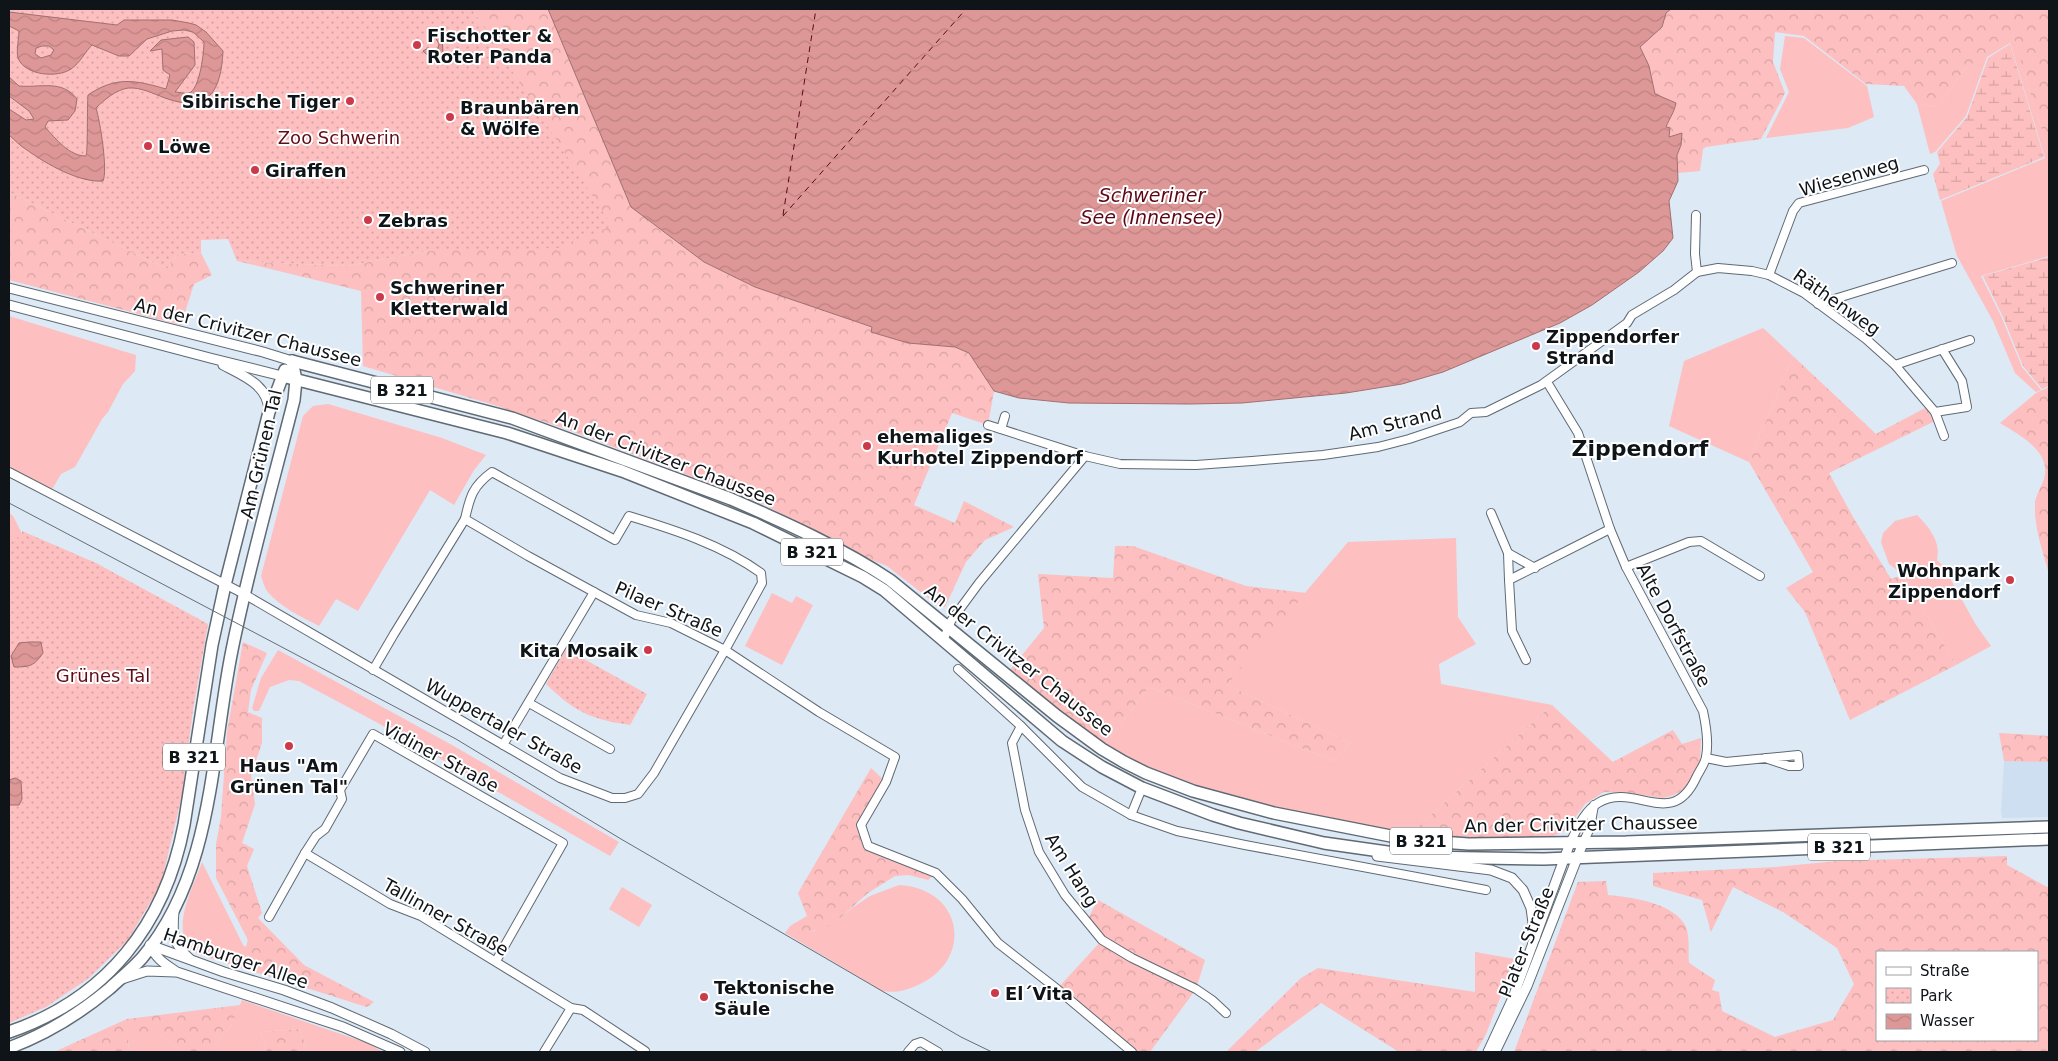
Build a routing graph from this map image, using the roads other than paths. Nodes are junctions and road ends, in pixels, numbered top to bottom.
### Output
1 (1924, 170) dead end
2 (1696, 215) dead end
3 (1952, 263) dead end
4 (1697, 272) junction
5 (1769, 275) junction
6 (9, 288) edge
7 (9, 304) edge
8 (1818, 304) junction
9 (1970, 340) dead end
10 (1942, 349) junction
11 (210, 358) junction
12 (292, 361) junction
13 (1895, 365) junction
14 (282, 376) junction
15 (296, 380) junction
16 (1547, 382) junction
17 (269, 412) junction
18 (1935, 412) junction
19 (1004, 416) dead end
20 (988, 425) dead end
21 (1001, 429) junction
22 (1944, 436) dead end
23 (1085, 456) junction
24 (9, 472) edge
25 (1491, 513) dead end
26 (465, 519) junction
27 (1610, 528) junction
28 (1508, 553) junction
29 (1626, 567) junction
30 (1534, 568) junction
31 (1760, 576) dead end
32 (1509, 580) junction
33 (225, 585) junction
34 (594, 592) junction
35 (244, 594) junction
36 (948, 627) junction
37 (943, 641) junction
38 (725, 650) junction
39 (1526, 660) dead end
40 (958, 669) dead end
41 (373, 670) junction
42 (529, 703) junction
43 (1021, 726) junction
44 (503, 745) junction
45 (610, 749) dead end
46 (1706, 758) junction
47 (1765, 758) dead end
48 (1142, 788) junction
49 (1594, 806) junction
50 (1131, 815) junction
51 (2049, 827) edge
52 (2049, 839) edge
53 (1324, 843) junction
54 (1570, 843) junction
55 (1583, 843) junction
56 (305, 853) junction
57 (1565, 858) junction
58 (1578, 858) junction
59 (1486, 890) dead end
60 (174, 908) junction
61 (269, 917) dead end
62 (148, 925) junction
63 (1535, 938) junction
64 (150, 946) junction
65 (127, 953) junction
66 (496, 960) junction
67 (192, 961) junction
68 (177, 972) junction
69 (119, 980) junction
70 (571, 1008) junction
71 (1226, 1013) dead end
72 (9, 1032) edge
73 (9, 1048) edge
74 (645, 1051) edge
75 (400, 1052) edge
76 (425, 1052) edge
77 (544, 1052) edge
78 (908, 1052) edge
79 (938, 1052) edge
80 (1132, 1052) edge
81 (1488, 1052) edge
82 (1495, 1052) edge

1 - 5 street, Wiesenweg
2 - 4 street
3 - 8 street
4 - 5 street, Räthenweg
4 - 16 street, Am Strand
5 - 8 street, Räthenweg
6 - 12 street, An der Crivitzer Chaussee
7 - 11 street, An der Crivitzer Chaussee
8 - 13 street, Räthenweg
9 - 10 street
10 - 13 street
10 - 18 street
11 - 14 street, An der Crivitzer Chaussee
11 - 17 street, An der Crivitzer Chaussee
12 - 14 main road, Am Grünen Tal / B 321
12 - 15 main road, Am Grünen Tal
12 - 36 main road, An der Crivitzer Chaussee / B 321
13 - 18 street, Räthenweg
14 - 15 main road, An der Crivitzer Chaussee
14 - 17 main road, Am Grünen Tal / B 321
15 - 35 main road, Am Grünen Tal / B 321
15 - 37 main road, An der Crivitzer Chaussee / B 321
16 - 23 street, Am Strand
16 - 27 street, Alte Dorfstraße
17 - 33 main road, Am Grünen Tal / B 321
18 - 22 street, Räthenweg
19 - 21 street
20 - 21 street, Am Strand
21 - 23 street, Am Strand
23 - 36 street
24 - 33 street, Wuppertaler Straße
25 - 28 street
26 - 34 street, Pilaer Straße
26 - 38 street, Pilaer Straße
26 - 41 street, Pilaer Straße
27 - 29 street, Alte Dorfstraße
27 - 30 street
28 - 30 street
28 - 32 street
29 - 31 street
29 - 46 street, Alte Dorfstraße
30 - 32 street
32 - 39 street
33 - 35 street, Wuppertaler Straße
33 - 62 main road, Am Grünen Tal / B 321
34 - 38 street, Pilaer Straße
34 - 42 street
35 - 41 street, Wuppertaler Straße
35 - 60 main road, Am Grünen Tal / B 321
36 - 37 street
36 - 54 main road, An der Crivitzer Chaussee / B 321
37 - 48 main road, An der Crivitzer Chaussee / B 321
38 - 44 street, Wuppertaler Straße
38 - 80 street
40 - 43 street
41 - 44 street, Wuppertaler Straße
42 - 44 street
42 - 45 street
43 - 50 street
43 - 71 street, Am Hang
46 - 47 street
46 - 49 street, Alte Dorfstraße
48 - 50 street
48 - 53 main road, An der Crivitzer Chaussee / B 321
49 - 54 street, Alte Dorfstraße
49 - 55 street
50 - 59 street
51 - 55 main road, An der Crivitzer Chaussee / B 321
52 - 58 main road, An der Crivitzer Chaussee / B 321
53 - 57 main road, An der Crivitzer Chaussee / B 321
53 - 63 street, B 321
54 - 55 main road, An der Crivitzer Chaussee / B 321
54 - 57 street, Plater Straße
55 - 58 street, Plater Straße
56 - 61 street, Vidiner Straße
56 - 66 street, Tallinner Straße
56 - 66 street, Vidiner Straße
57 - 58 main road, An der Crivitzer Chaussee / B 321
57 - 63 street, Plater Straße
58 - 82 street, Plater Straße
60 - 64 main road, Am Grünen Tal / B 321
60 - 67 street
62 - 64 main road
62 - 65 main road, Am Grünen Tal / B 321
63 - 81 street, Plater Straße
64 - 65 main road
64 - 67 street, Hamburger Allee
64 - 68 street, Hamburger Allee
64 - 69 main road, Am Grünen Tal / B 321
65 - 72 main road, Am Grünen Tal / B 321
66 - 70 street, Tallinner Straße
67 - 76 street, Hamburger Allee
68 - 69 street
68 - 75 street, Hamburger Allee
69 - 73 main road, Am Grünen Tal / B 321
70 - 74 street, Tallinner Straße
70 - 77 street
78 - 79 street

